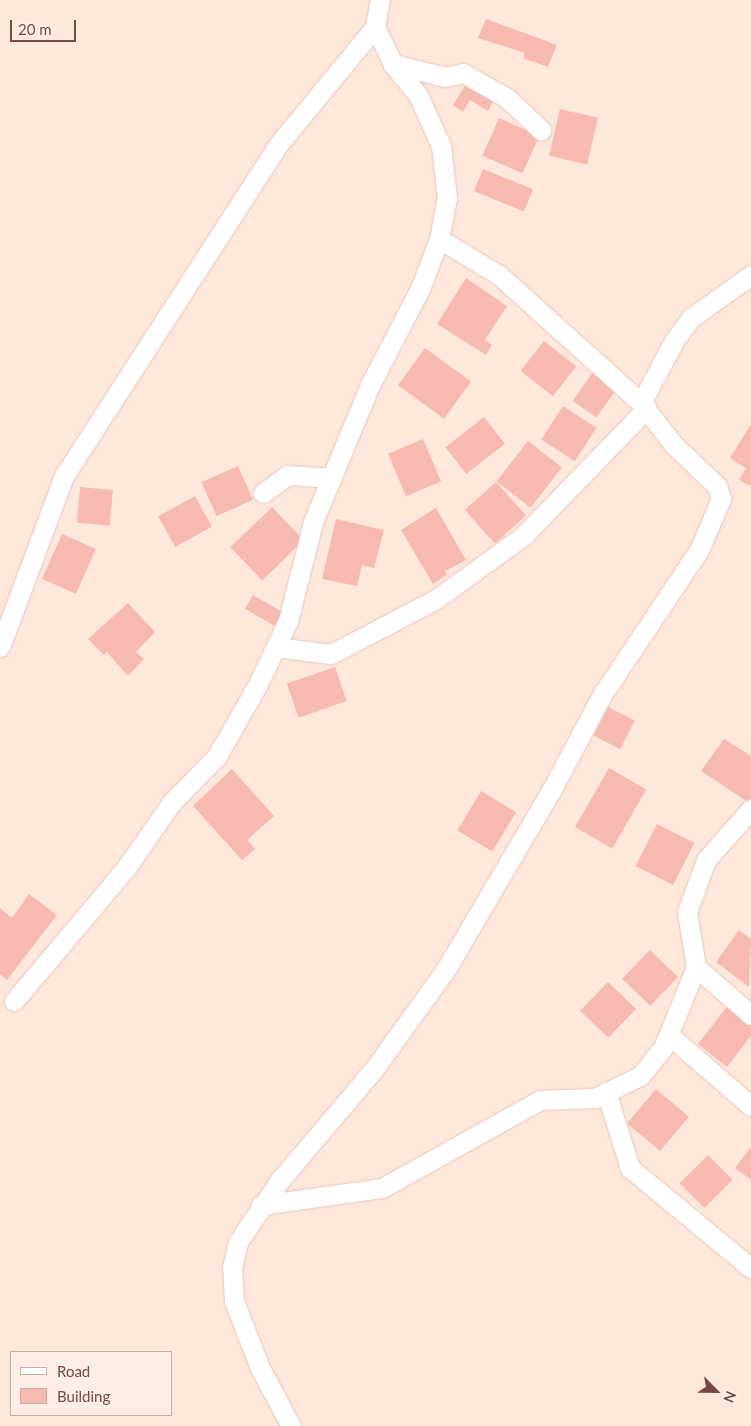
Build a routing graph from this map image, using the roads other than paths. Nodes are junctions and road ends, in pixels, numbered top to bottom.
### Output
1 (380, 0) edge
2 (375, 27) junction
3 (393, 64) junction
4 (542, 130) dead end
5 (439, 239) junction
6 (751, 275) edge
7 (644, 406) junction
8 (332, 478) junction
9 (263, 493) dead end
10 (0, 647) edge
11 (276, 647) junction
12 (751, 810) edge
13 (696, 967) junction
14 (14, 1001) dead end
15 (751, 1015) edge
16 (669, 1035) junction
17 (606, 1092) junction
18 (751, 1106) edge
19 (261, 1205) junction
20 (751, 1268) edge
21 (291, 1426) edge

1 - 2 street
2 - 3 street
2 - 10 street
3 - 4 street
3 - 5 street
5 - 7 street
5 - 8 street
6 - 7 street
7 - 11 street
7 - 19 street
8 - 9 street
8 - 11 street
11 - 14 street
12 - 13 street
13 - 15 street
13 - 16 street
16 - 17 street
16 - 18 street
17 - 19 street
17 - 20 street
19 - 21 street

